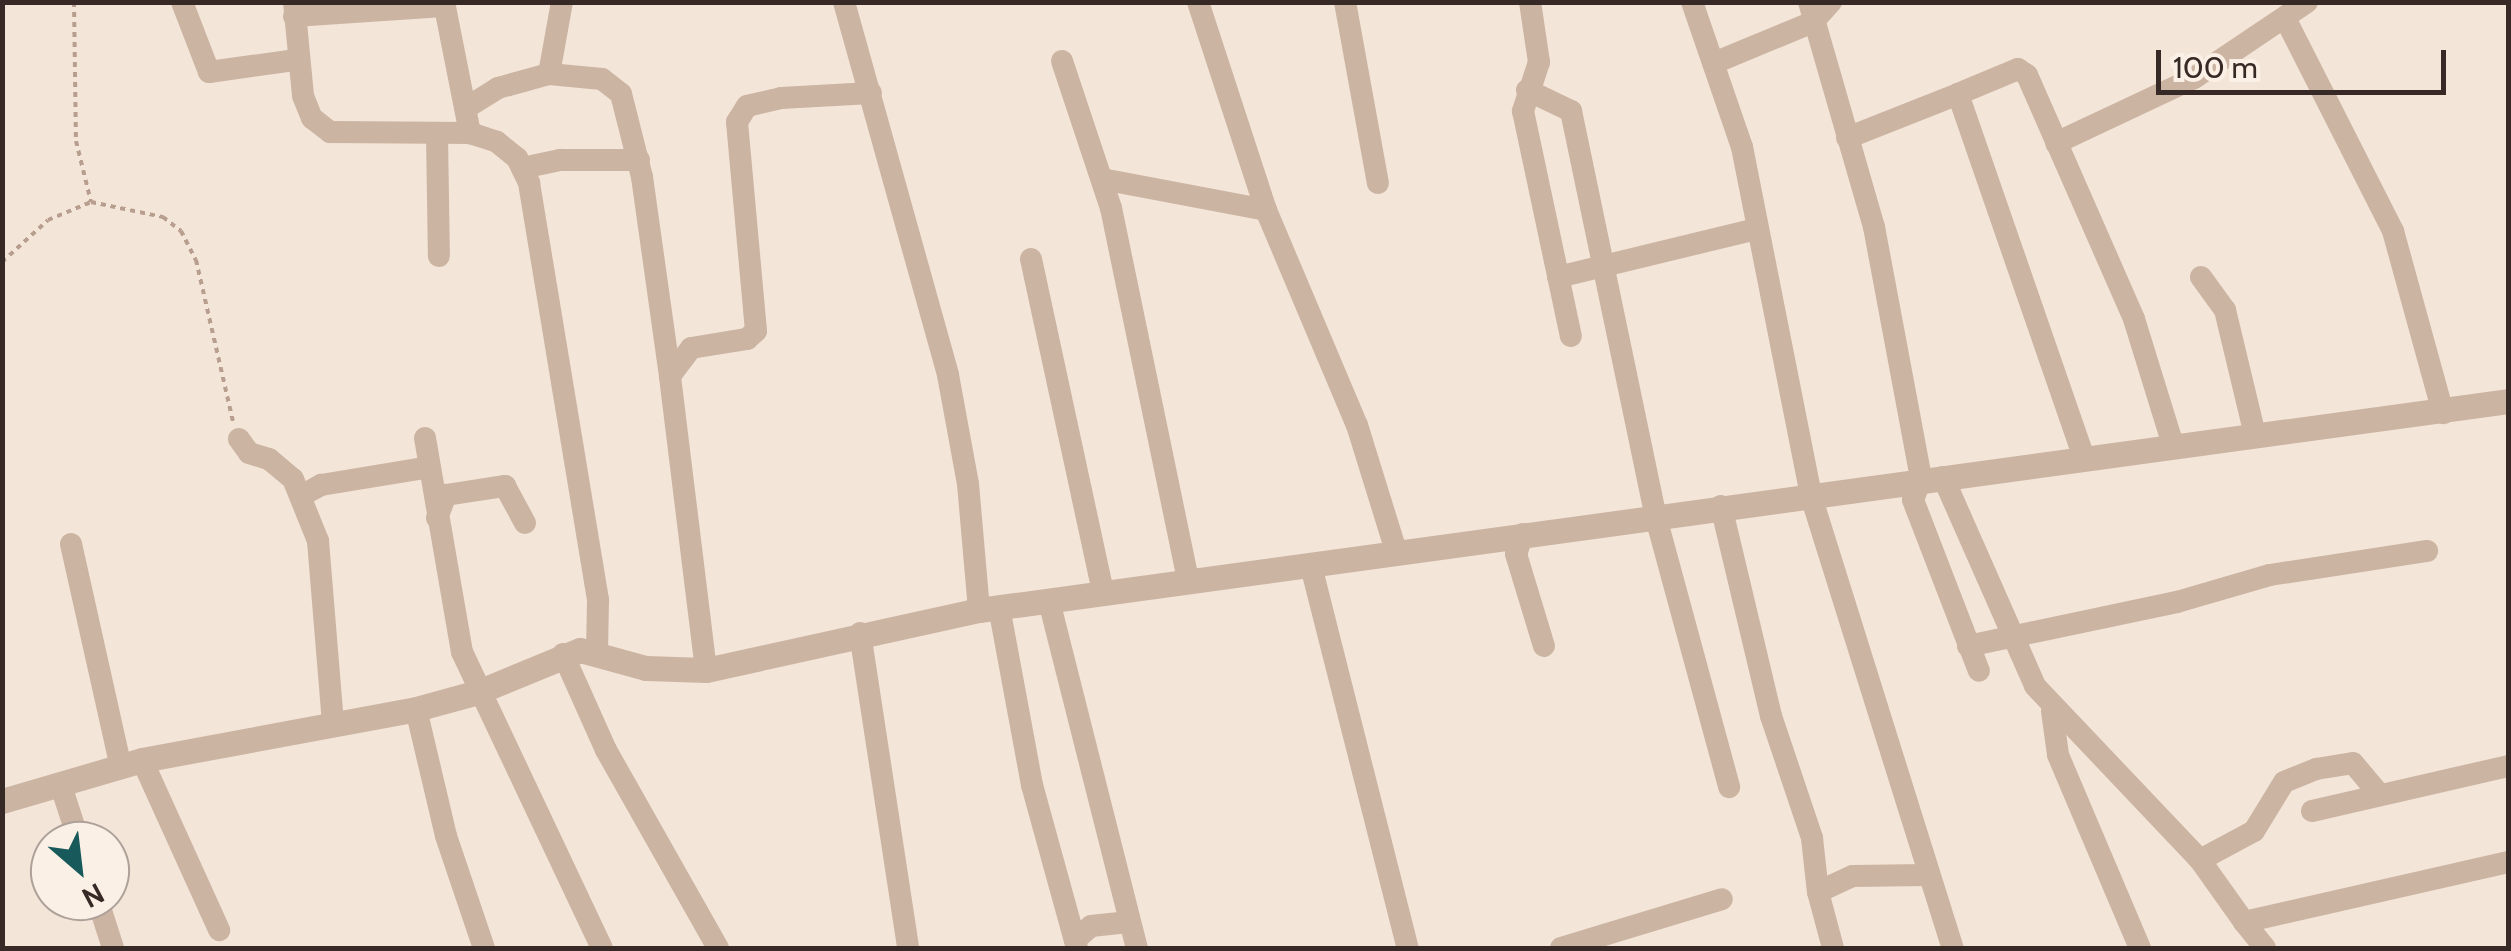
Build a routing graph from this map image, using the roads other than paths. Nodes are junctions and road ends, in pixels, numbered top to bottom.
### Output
1 (182, 2) edge
2 (562, 2) edge
3 (844, 2) edge
4 (1198, 2) edge
5 (1345, 2) edge
6 (1530, 2) edge
7 (1692, 2) edge
8 (1831, 2) edge
9 (2307, 2) edge
10 (444, 4) edge
11 (294, 9) edge
12 (1811, 12) edge
13 (2286, 20) junction
14 (296, 60) junction
15 (1062, 61) dead end
16 (1714, 63) junction
17 (549, 74) junction
18 (1528, 90) junction
19 (871, 94) junction
20 (1958, 94) junction
21 (466, 108) junction
22 (470, 133) junction
23 (436, 135) junction
24 (1847, 138) junction
25 (2056, 143) junction
26 (638, 160) junction
27 (522, 168) junction
28 (1102, 179) junction
29 (1378, 182) dead end
30 (1266, 210) junction
31 (1756, 229) junction
32 (439, 256) dead end
33 (1032, 259) dead end
34 (1606, 268) junction
35 (2201, 276) dead end
36 (1558, 278) junction
37 (1571, 336) dead end
38 (670, 376) junction
39 (2506, 408) edge
40 (2442, 413) junction
41 (2254, 431) junction
42 (425, 438) dead end
43 (238, 439) road end
44 (2172, 442) junction
45 (2084, 457) junction
46 (430, 467) junction
47 (1932, 478) junction
48 (301, 496) junction
49 (1811, 496) junction
50 (1722, 506) junction
51 (1655, 514) junction
52 (438, 518) junction
53 (525, 523) dead end
54 (1523, 534) junction
55 (71, 544) dead end
56 (1396, 551) junction
57 (2427, 552) dead end
58 (1310, 566) junction
59 (1188, 580) junction
60 (1103, 594) junction
61 (1049, 601) junction
62 (989, 608) junction
63 (860, 633) junction
64 (2011, 636) junction
65 (1544, 646) dead end
66 (1968, 646) junction
67 (597, 653) junction
68 (563, 654) junction
69 (706, 670) junction
70 (1978, 672) dead end
71 (478, 692) junction
72 (416, 708) junction
73 (2052, 711) junction
74 (333, 726) junction
75 (131, 764) junction
76 (2508, 766) edge
77 (61, 786) junction
78 (1729, 786) dead end
79 (2378, 792) junction
80 (2, 802) edge
81 (2312, 811) dead end
82 (72, 821) edge
83 (2200, 860) junction
84 (2508, 862) edge
85 (1927, 875) junction
86 (1818, 892) junction
87 (1722, 899) dead end
88 (104, 921) edge
89 (1129, 922) junction
90 (2244, 922) junction
91 (219, 930) dead end
92 (1076, 944) edge
93 (113, 948) edge
94 (484, 948) edge
95 (602, 948) edge
96 (718, 948) edge
97 (908, 948) edge
98 (1137, 948) edge
99 (1408, 948) edge
100 (1562, 948) edge
101 (1834, 948) edge
102 (1953, 948) edge
103 (2140, 948) edge
104 (2264, 948) edge

1 - 14 street
2 - 17 street
3 - 19 street
4 - 30 street
5 - 29 street
6 - 18 street
7 - 16 street
8 - 12 street
9 - 13 street
10 - 11 street
10 - 21 street
11 - 14 street
12 - 16 street
12 - 24 street
13 - 25 street
13 - 40 street
14 - 23 street
15 - 28 street
16 - 31 street
17 - 21 street
17 - 26 street
18 - 34 street
18 - 36 street
19 - 38 street
19 - 62 street
20 - 24 street
20 - 25 street
20 - 45 street
21 - 22 street
22 - 23 street
22 - 27 street
23 - 32 street
24 - 47 street
25 - 44 street
26 - 27 street
26 - 38 street
27 - 67 street
28 - 30 street
28 - 59 street
30 - 56 street
31 - 34 street
31 - 49 street
33 - 60 street
34 - 36 street
34 - 51 street
35 - 41 street
36 - 37 street
38 - 69 street
39 - 40 street
40 - 41 street
41 - 44 street
42 - 46 street
43 - 48 street
44 - 45 street
45 - 47 street
46 - 48 street
46 - 52 street
47 - 49 street
47 - 64 street
47 - 66 street
48 - 74 street
49 - 50 street
49 - 85 street
50 - 51 street
50 - 86 street
51 - 54 street
51 - 78 street
52 - 53 street
52 - 71 street
54 - 56 street
54 - 65 street
55 - 75 street
56 - 58 street
57 - 64 street
58 - 59 street
58 - 99 street
59 - 60 street
60 - 61 street
61 - 62 street
61 - 89 street
62 - 63 street
62 - 92 street
63 - 69 street
63 - 97 street
64 - 66 street
64 - 73 street
66 - 70 street
67 - 68 street
67 - 69 street
68 - 71 street
68 - 96 street
71 - 72 street
71 - 95 street
72 - 74 street
72 - 94 street
73 - 83 street
73 - 103 street
74 - 75 street
75 - 77 street
75 - 91 street
76 - 79 street
77 - 80 street
77 - 82 street
79 - 81 street
79 - 83 street
83 - 90 street
84 - 90 street
85 - 86 street
85 - 102 street
86 - 101 street
87 - 100 street
88 - 93 street
89 - 92 street
89 - 98 street
90 - 104 street

